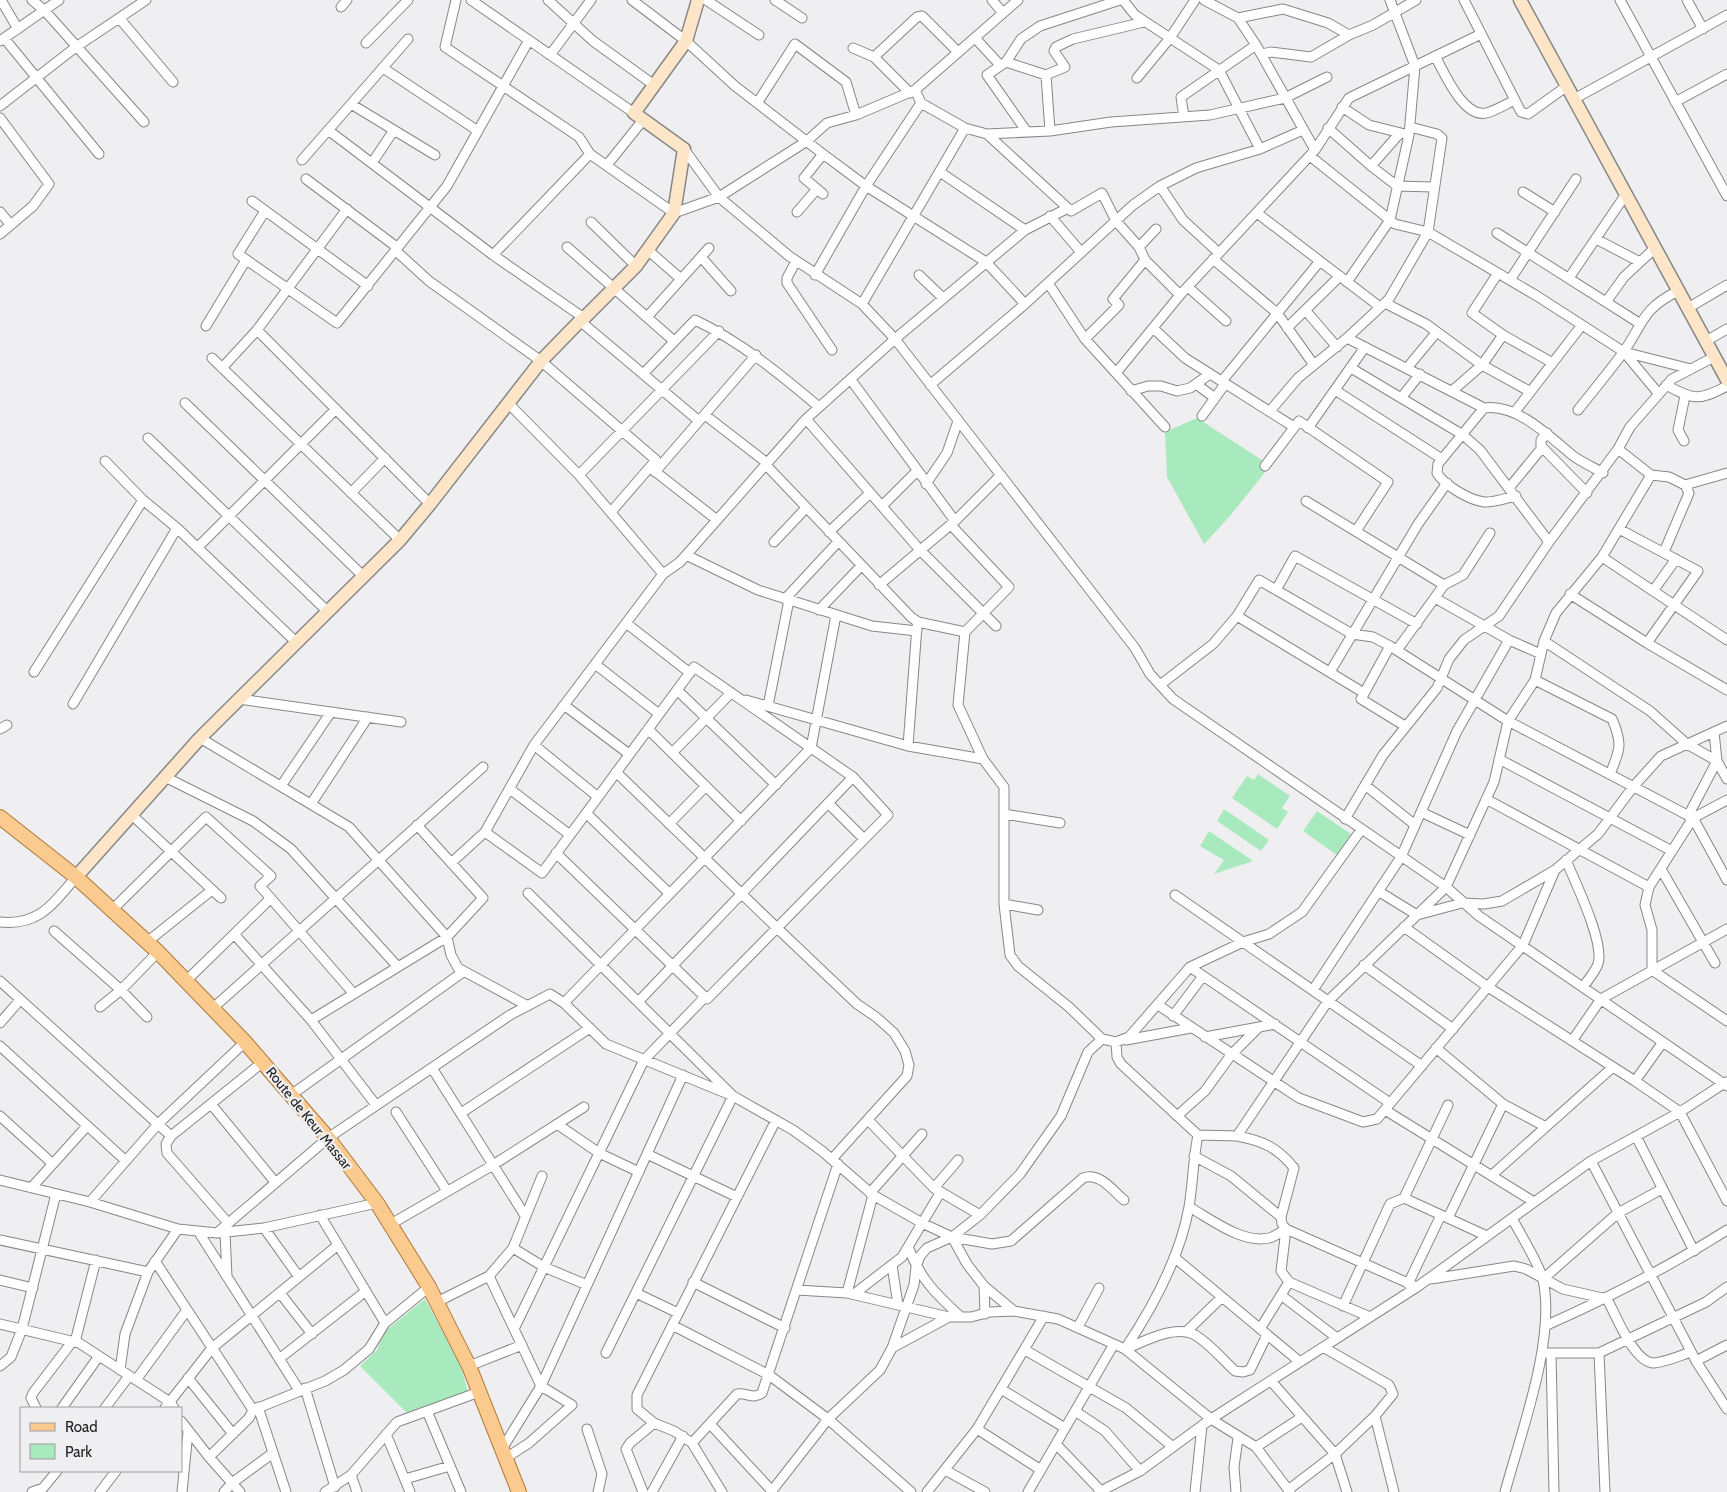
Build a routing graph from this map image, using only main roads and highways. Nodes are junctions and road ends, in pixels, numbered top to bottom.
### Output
1 (0, 817) edge
2 (519, 1492) edge

1 - 2 main road, Route de Keur Massar

